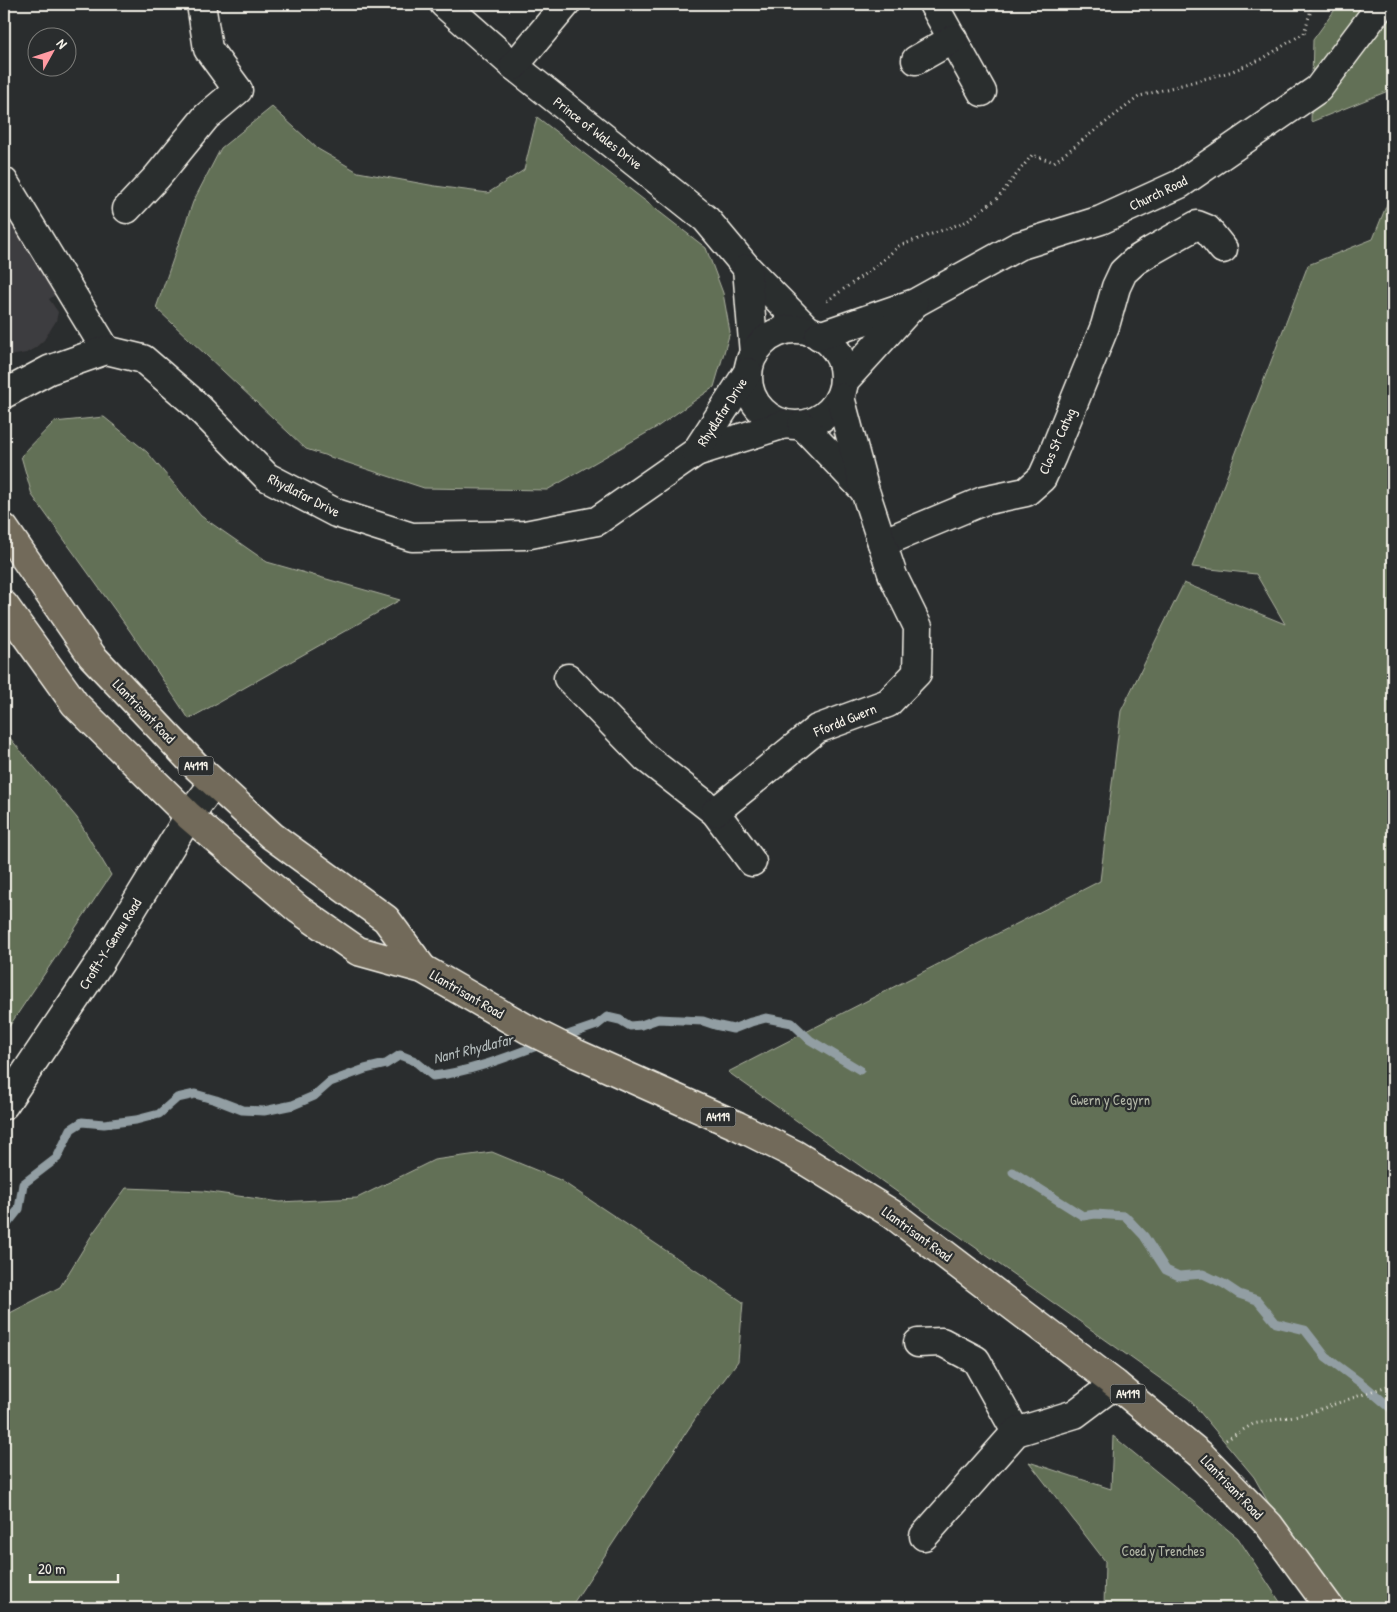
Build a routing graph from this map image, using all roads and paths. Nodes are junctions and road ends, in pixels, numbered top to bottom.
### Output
1 (201, 4) edge
2 (444, 4) edge
3 (566, 4) edge
4 (933, 4) edge
5 (1310, 4) edge
6 (1382, 4) edge
7 (953, 39) junction
8 (916, 60) dead end
9 (514, 66) junction
10 (982, 92) dead end
11 (4, 182) edge
12 (127, 209) dead end
13 (1223, 249) dead end
14 (747, 268) junction
15 (915, 303) junction
16 (791, 312) junction
17 (814, 333) junction
18 (106, 350) junction
19 (751, 363) junction
20 (842, 389) junction
21 (4, 394) edge
22 (794, 424) junction
23 (696, 452) junction
24 (865, 491) junction
25 (4, 528) edge
26 (882, 543) junction
27 (4, 605) edge
28 (568, 678) dead end
29 (214, 783) junction
30 (715, 812) junction
31 (189, 816) junction
32 (752, 862) dead end
33 (423, 969) junction
34 (4, 1105) edge
35 (918, 1343) dead end
36 (1115, 1384) junction
37 (1393, 1384) edge
38 (1016, 1432) junction
39 (1201, 1455) junction
40 (924, 1536) dead end
41 (1330, 1608) edge

1 - 12 street
2 - 9 street, Prince of Wales Drive
3 - 9 street
4 - 7 street
5 - 16 path
6 - 15 street, Church Road
7 - 8 street
7 - 10 street
9 - 14 street, Prince of Wales Drive
11 - 18 street
13 - 26 street, Clos St Catwg
14 - 16 street, Prince of Wales Drive
14 - 19 street
15 - 17 street, Church Road
15 - 20 street, Church Road
16 - 17 street, Prince of Wales Drive
17 - 19 street
17 - 20 street
18 - 21 street
18 - 23 street, Rhydlafar Drive
19 - 22 street
19 - 23 street, Rhydlafar Drive
20 - 22 street
20 - 24 street, Ffordd Gwern
22 - 23 street, Rhydlafar Drive
22 - 24 street, Ffordd Gwern
24 - 26 street, Ffordd Gwern
25 - 29 main road, Llantrisant Road / A4119
26 - 30 street, Ffordd Gwern
27 - 31 main road, Llantrisant Road / A4119
28 - 30 street
29 - 31 street, Crofft-Y-Genau Road
29 - 33 main road, Llantrisant Road / A4119
30 - 32 street
31 - 33 main road, Llantrisant Road / A4119
31 - 34 street, Crofft-Y-Genau Road
33 - 36 main road, Llantrisant Road / A4119
35 - 38 street
36 - 38 street
36 - 39 main road, Llantrisant Road / A4119
37 - 39 path
38 - 40 street
39 - 41 main road, Llantrisant Road / A4119

